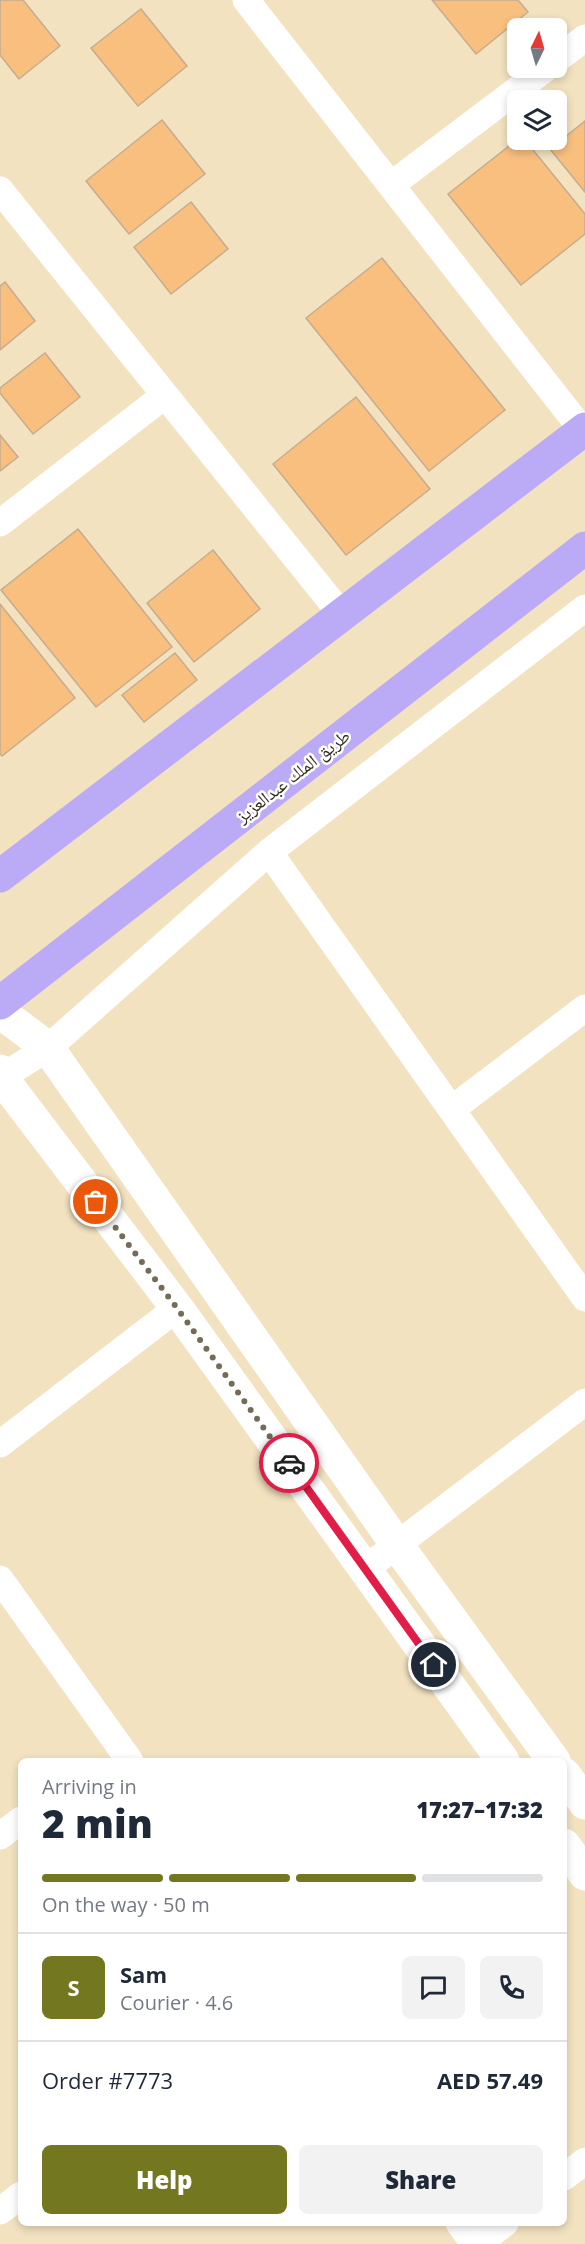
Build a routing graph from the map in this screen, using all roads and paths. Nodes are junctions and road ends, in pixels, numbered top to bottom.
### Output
1 (246, 0) edge
2 (585, 38) edge
3 (567, 52) edge
4 (533, 78) edge
5 (391, 185) junction
6 (0, 190) edge
7 (165, 395) junction
8 (584, 430) edge
9 (0, 523) edge
10 (585, 548) edge
11 (585, 608) edge
12 (342, 615) junction
13 (269, 852) junction
14 (0, 876) edge
15 (0, 1003) edge
16 (585, 1008) edge
17 (0, 1012) edge
18 (48, 1048) junction
19 (0, 1071) edge
20 (0, 1078) edge
21 (452, 1109) junction
22 (585, 1298) edge
23 (177, 1308) junction
24 (585, 1402) edge
25 (0, 1444) edge
26 (397, 1545) junction
27 (365, 1569) junction
28 (0, 1579) edge
29 (116, 1756) edge
30 (501, 1758) edge
31 (556, 1758) edge
32 (18, 1822) edge
33 (0, 1836) edge
34 (567, 1849) edge
35 (585, 1874) edge
36 (585, 2161) edge
37 (567, 2175) edge
38 (18, 2197) edge
39 (0, 2211) edge
40 (461, 2226) edge
41 (501, 2226) edge
42 (476, 2244) edge

1 - 5 street
2 - 3 street
4 - 5 street
5 - 8 street
6 - 7 street
7 - 9 street
7 - 12 street
8 - 12 highway
10 - 15 highway, طريق الملك عبدالعزيز
11 - 13 street
12 - 14 highway
13 - 18 street
13 - 21 street
16 - 21 street
17 - 18 street
18 - 20 street
18 - 26 street
19 - 20 street
20 - 23 street
21 - 22 street
23 - 25 street
23 - 27 street
24 - 26 street
26 - 27 street
26 - 31 street
27 - 30 street
28 - 29 street
32 - 33 street
34 - 35 street
36 - 37 street
38 - 39 street
40 - 42 street
41 - 42 street

